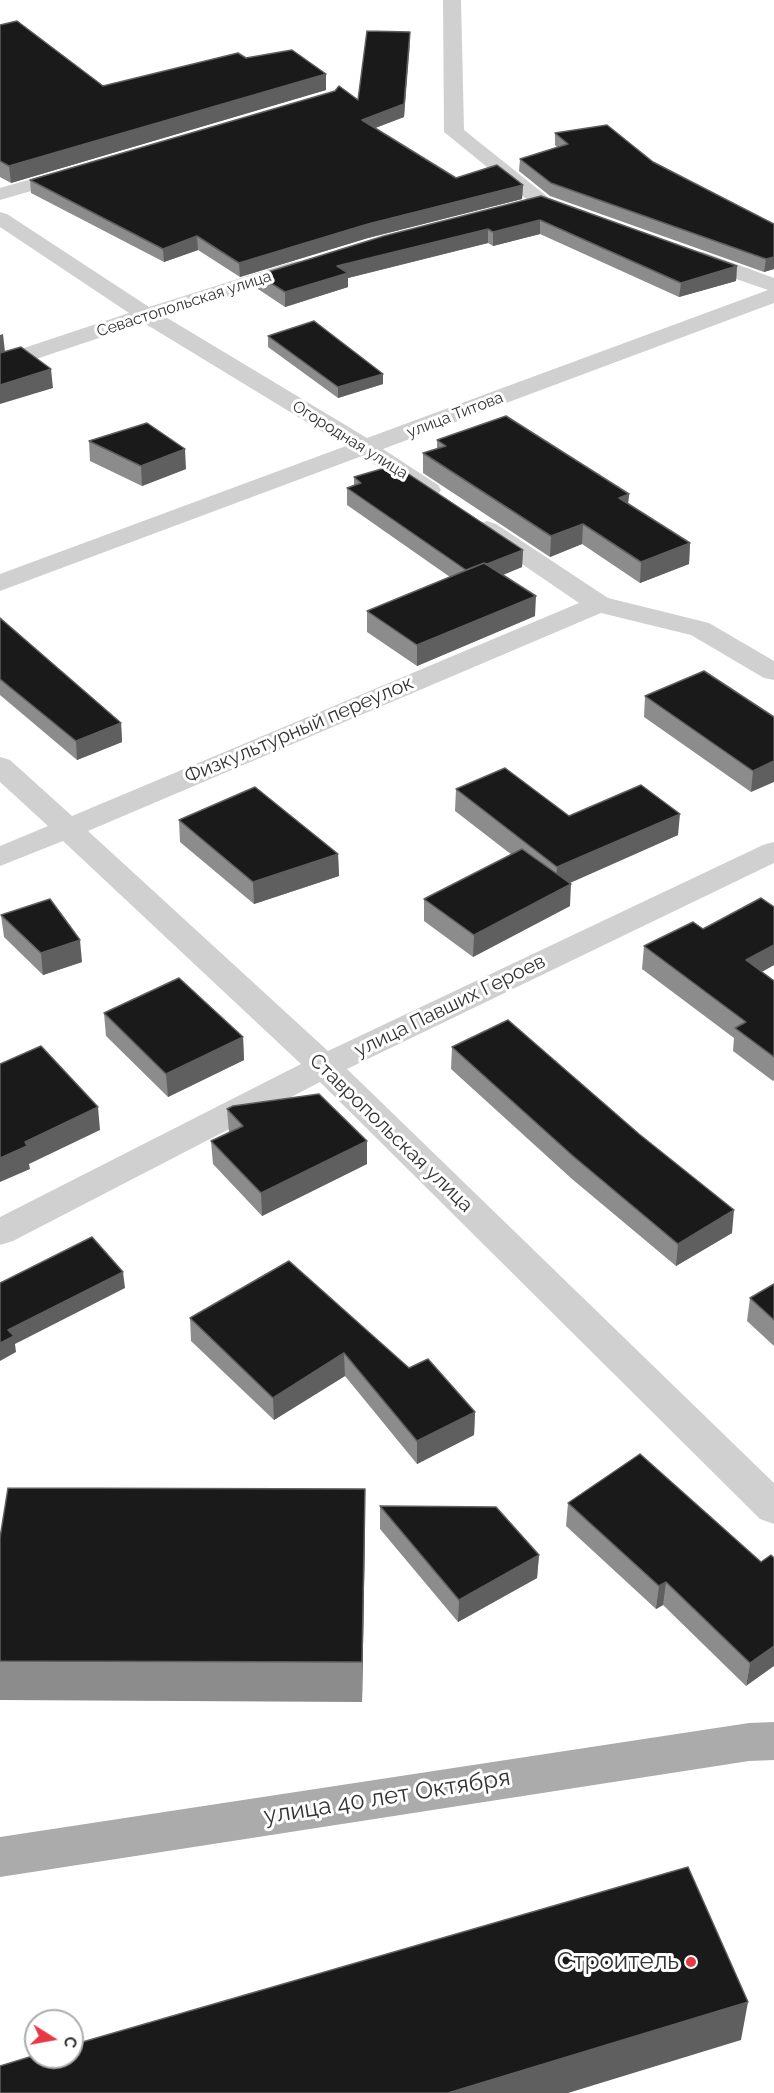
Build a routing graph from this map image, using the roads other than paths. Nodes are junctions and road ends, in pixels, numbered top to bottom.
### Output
1 (452, 0) edge
2 (90, 168) edge
3 (0, 194) edge
4 (542, 202) junction
5 (520, 207) edge
6 (0, 218) edge
7 (598, 222) edge
8 (675, 250) edge
9 (321, 261) edge
10 (774, 285) edge
11 (774, 295) edge
12 (146, 315) junction
13 (0, 364) edge
14 (366, 448) junction
15 (444, 500) edge
16 (473, 520) edge
17 (0, 583) edge
18 (599, 604) junction
19 (774, 672) edge
20 (0, 766) edge
21 (66, 827) junction
22 (774, 851) edge
23 (0, 857) edge
24 (324, 1066) junction
25 (0, 1232) edge
26 (774, 1508) edge
27 (774, 1741) edge
28 (0, 1857) edge

1 - 4 street
2 - 3 street
4 - 5 street
4 - 7 street
6 - 12 street, Огородная улица
8 - 10 street
9 - 12 street, Севастопольская улица
11 - 14 street, улица Титова
12 - 13 street, Севастопольская улица
12 - 14 street, Огородная улица
14 - 15 street, Огородная улица
14 - 17 street, улица Титова
16 - 18 street
18 - 19 street
18 - 21 street, Физкультурный переулок
20 - 21 street, Ставропольская улица
21 - 23 street, Физкультурный переулок
21 - 24 street, Ставропольская улица
22 - 24 street, улица Павших Героев
24 - 25 street, улица Павших Героев
24 - 26 street, Ставропольская улица
27 - 28 main road, улица 40 лет Октября

